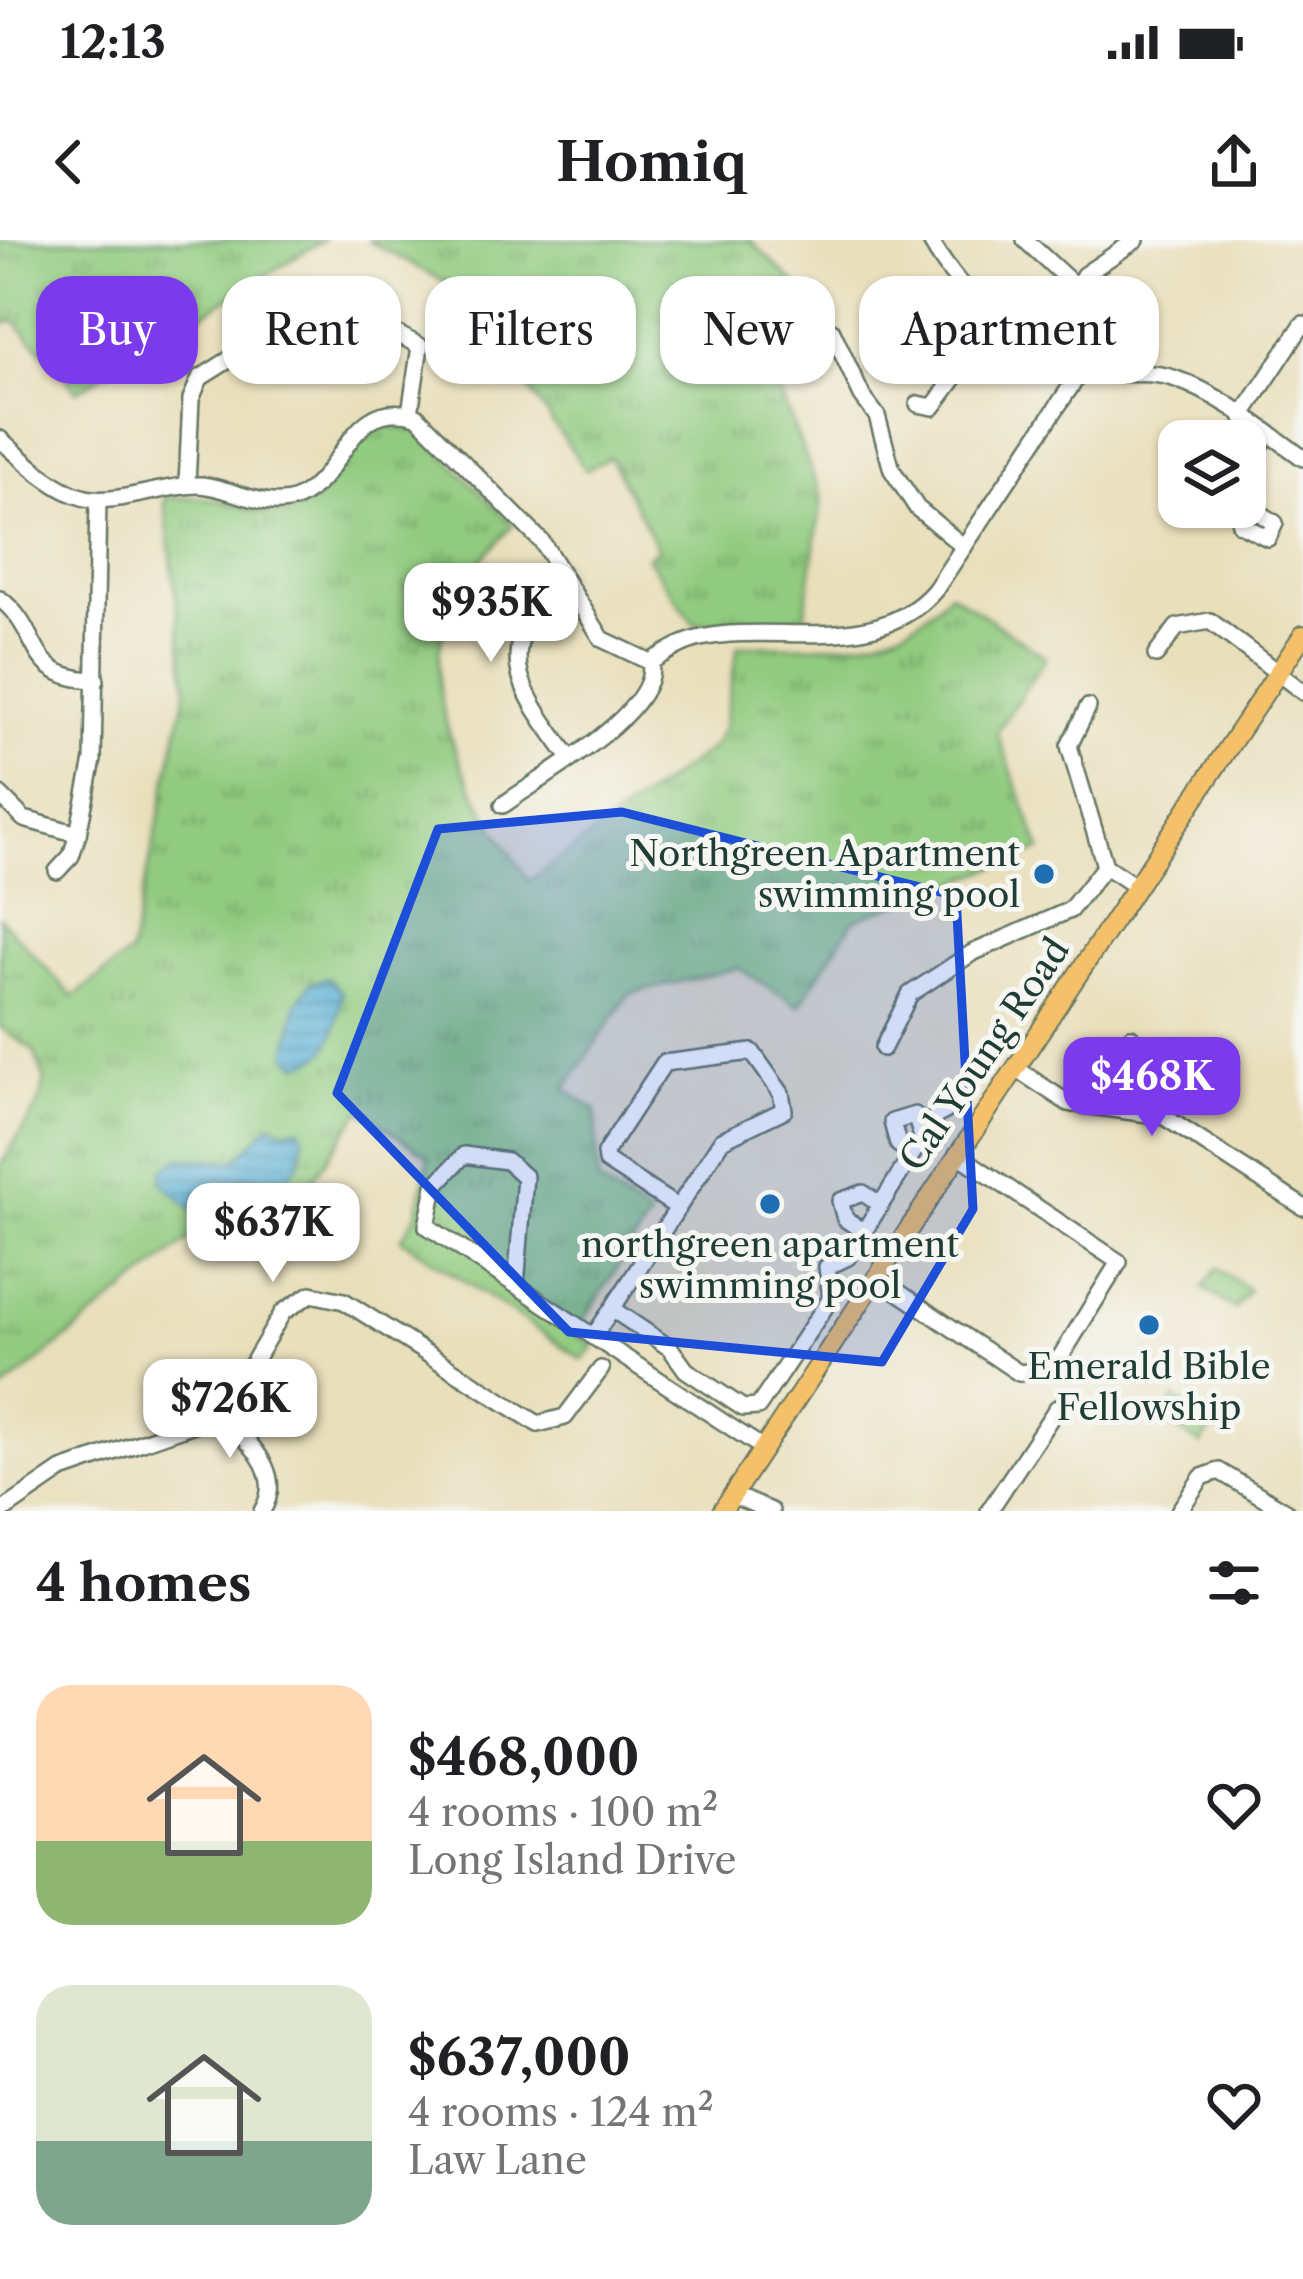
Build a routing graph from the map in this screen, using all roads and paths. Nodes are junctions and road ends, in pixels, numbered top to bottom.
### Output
1 (930, 240) edge
2 (1025, 240) edge
3 (1136, 240) edge
4 (954, 276) edge
5 (1064, 276) edge
6 (1085, 276) edge
7 (1303, 324) edge
8 (835, 338) edge
9 (1159, 375) edge
10 (951, 384) edge
11 (1072, 384) edge
12 (918, 404) dead end
13 (410, 413) junction
14 (1242, 416) junction
15 (1268, 434) junction
16 (1266, 437) edge
17 (0, 439) edge
18 (1303, 458) edge
19 (187, 485) junction
20 (98, 500) junction
21 (964, 547) junction
22 (566, 581) junction
23 (0, 599) edge
24 (1303, 635) edge
25 (1156, 655) dead end
26 (650, 662) junction
27 (1277, 674) junction
28 (96, 680) junction
29 (1303, 692) edge
30 (1088, 707) dead end
31 (569, 757) junction
32 (0, 795) edge
33 (503, 805) dead end
34 (78, 833) junction
35 (1105, 866) junction
36 (57, 871) dead end
37 (1135, 886) junction
38 (1131, 1037) dead end
39 (883, 1048) dead end
40 (1015, 1068) junction
41 (1072, 1104) junction
42 (951, 1108) dead end
43 (922, 1137) junction
44 (911, 1153) junction
45 (957, 1154) junction
46 (677, 1208) junction
47 (1303, 1208) edge
48 (872, 1218) junction
49 (902, 1238) junction
50 (876, 1277) junction
51 (516, 1285) junction
52 (611, 1309) junction
53 (593, 1337) junction
54 (601, 1369) dead end
55 (1057, 1408) dead end
56 (223, 1414) junction
57 (763, 1448) junction
58 (727, 1503) edge
59 (2, 1511) edge
60 (262, 1511) edge
61 (771, 1511) edge
62 (988, 1511) edge
63 (1179, 1511) edge
64 (1286, 1511) edge

1 - 4 street
2 - 5 street
3 - 6 street
7 - 14 street
8 - 21 street
9 - 14 street
10 - 12 street
11 - 21 street
13 - 19 street
13 - 19 street
13 - 22 street
14 - 15 street
15 - 16 street
15 - 18 street
17 - 20 street
19 - 20 street
20 - 28 street
21 - 26 street
22 - 26 street
22 - 31 street
23 - 28 street
24 - 27 main road, Cal Young Road
25 - 27 street
26 - 31 street
27 - 29 street
27 - 37 main road, Cal Young Road
28 - 34 street
30 - 35 street
31 - 33 street
32 - 34 street
34 - 36 street
35 - 37 street
35 - 39 street
37 - 40 main road, Cal Young Road
38 - 41 street
40 - 41 street
40 - 45 main road, Cal Young Road
41 - 47 street
42 - 43 street
43 - 44 street
43 - 44 street
44 - 48 street
45 - 49 main road, Cal Young Road
45 - 50 street
46 - 46 street
46 - 52 street
48 - 49 street
48 - 52 street
49 - 50 main road, Cal Young Road
50 - 57 main road, Cal Young Road
51 - 51 street
51 - 53 street
52 - 53 street
53 - 57 street
54 - 56 street
55 - 62 street
56 - 59 street
56 - 60 street
57 - 58 main road, Cal Young Road
58 - 61 street
63 - 64 street

